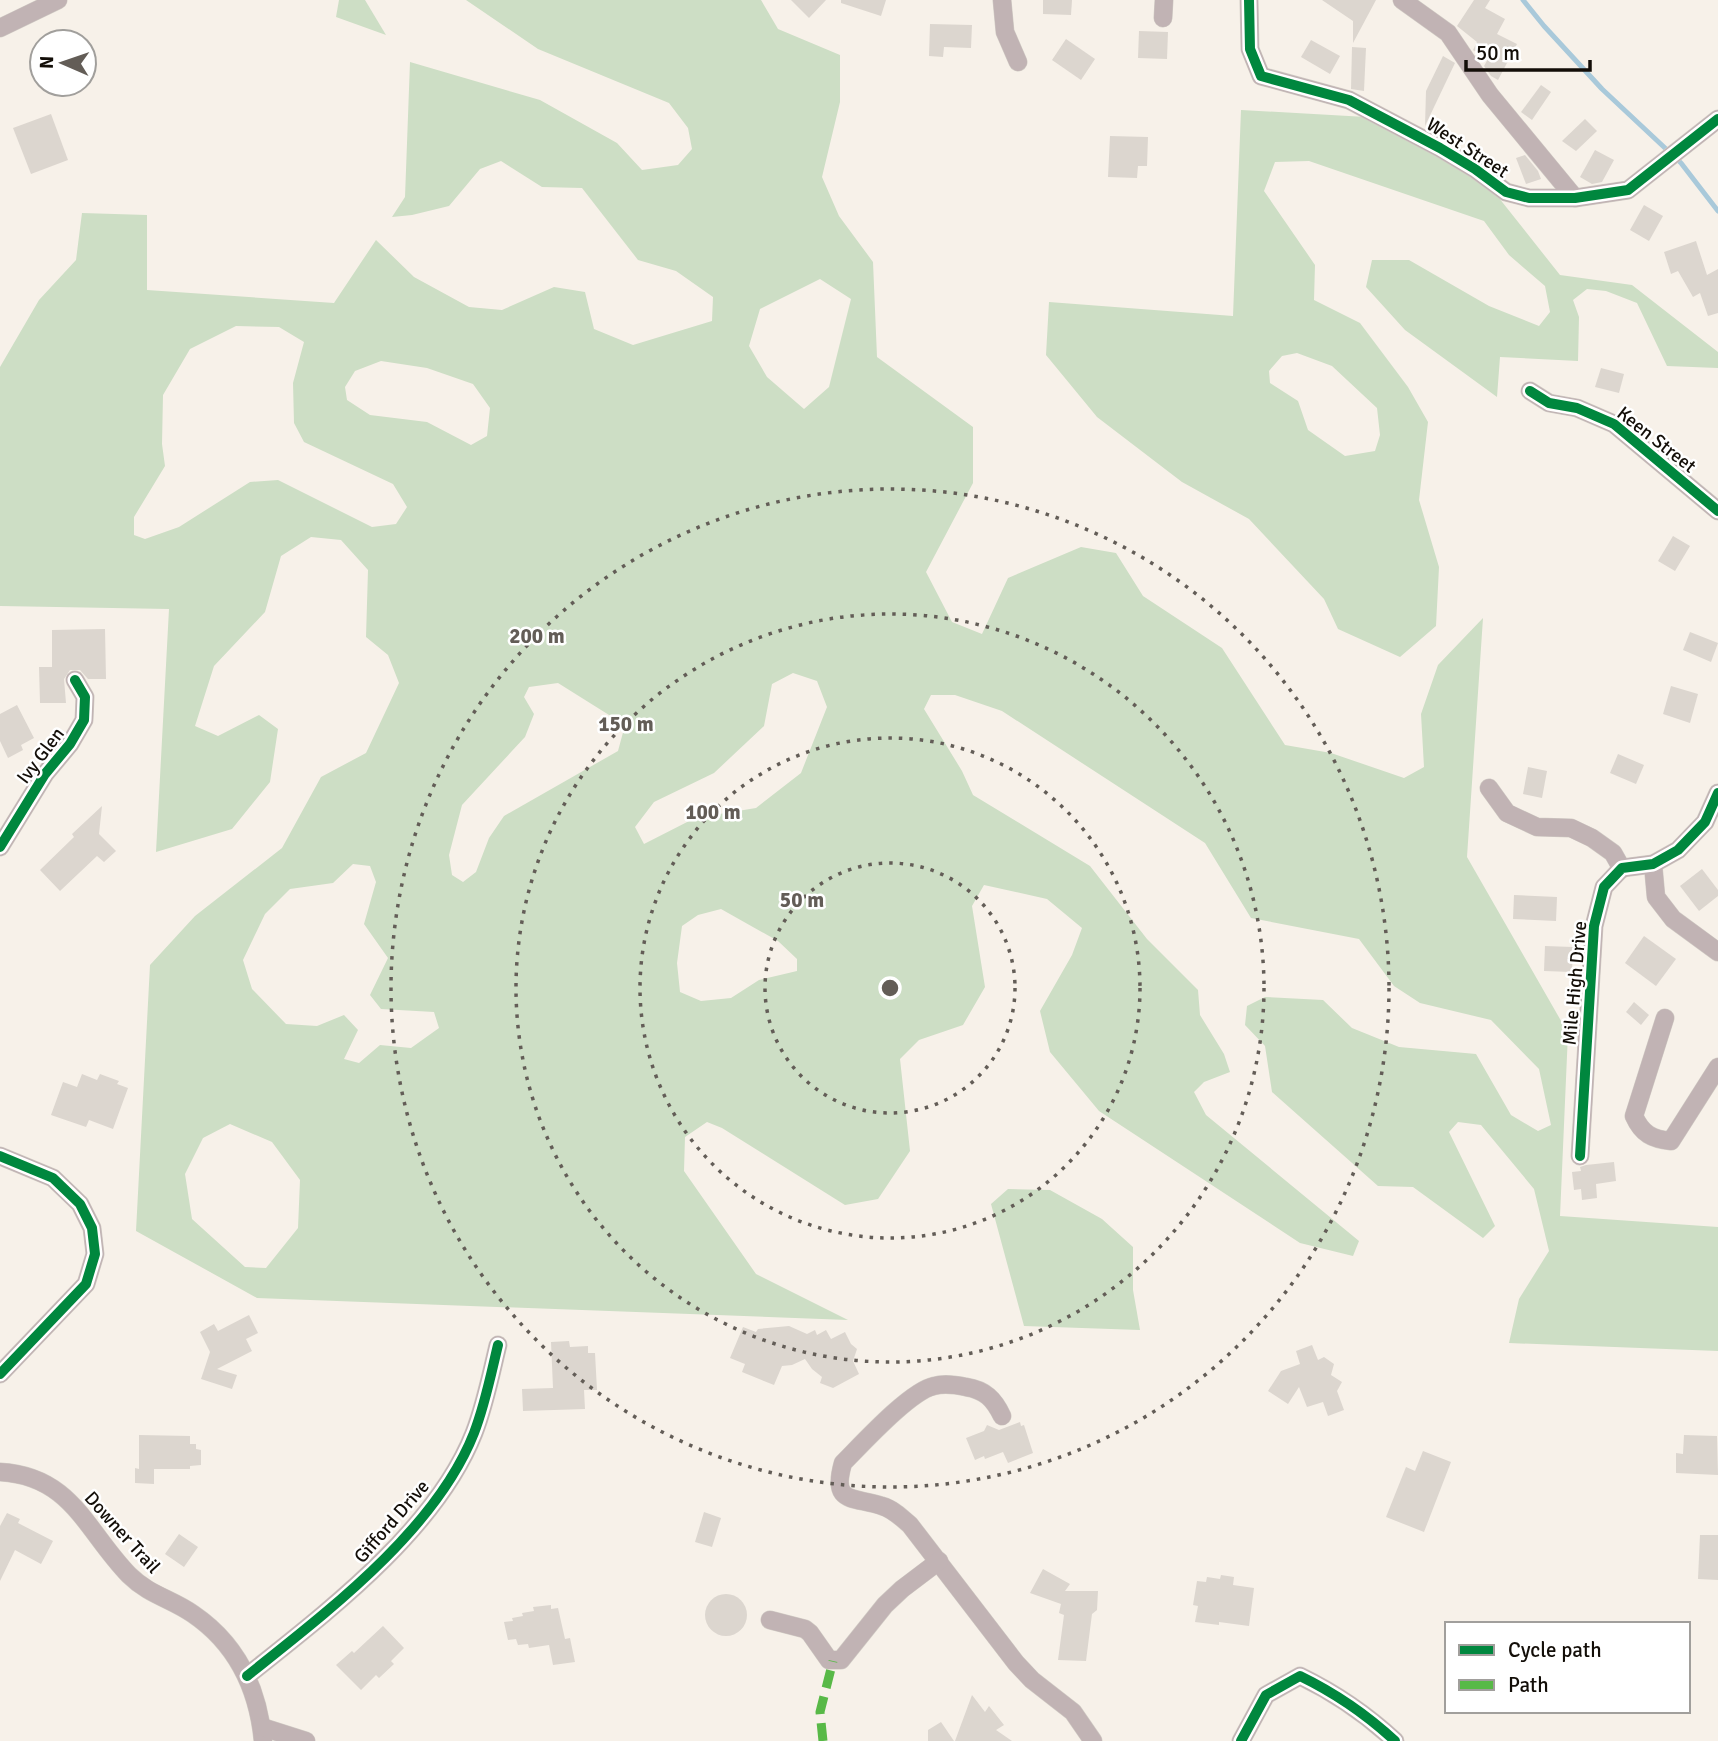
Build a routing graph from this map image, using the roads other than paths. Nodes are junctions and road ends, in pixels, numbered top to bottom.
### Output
1 (58, 0) edge
2 (1002, 0) edge
3 (1249, 0) edge
4 (1402, 0) edge
5 (0, 28) edge
6 (1018, 62) dead end
7 (1718, 119) edge
8 (1575, 198) junction
9 (1530, 391) dead end
10 (1718, 511) edge
11 (75, 680) dead end
12 (1489, 788) dead end
13 (1718, 793) edge
14 (0, 847) edge
15 (1653, 864) junction
16 (1622, 869) junction
17 (1718, 952) edge
18 (1665, 1018) dead end
19 (1718, 1067) edge
20 (0, 1156) edge
21 (1580, 1156) dead end
22 (498, 1345) dead end
23 (0, 1374) edge
24 (1002, 1416) dead end
25 (0, 1472) edge
26 (939, 1561) junction
27 (770, 1620) dead end
28 (247, 1676) junction
29 (262, 1734) edge
30 (306, 1741) edge
31 (1093, 1741) edge
32 (1241, 1741) edge
33 (1395, 1741) edge

1 - 5 street
2 - 6 street
3 - 8 street, West Street
4 - 8 street, West Street
7 - 8 street, West Street
9 - 10 street, Keen Street
11 - 14 street, Ivy Glen
12 - 16 street
13 - 15 street
15 - 16 street
15 - 17 street
16 - 21 street, Mile High Drive
18 - 19 street
20 - 23 street
22 - 28 street, Gifford Drive
24 - 26 street
25 - 28 street, Downer Trail
26 - 27 street
26 - 31 street
28 - 29 street, Downer Trail
29 - 30 street
32 - 33 street

